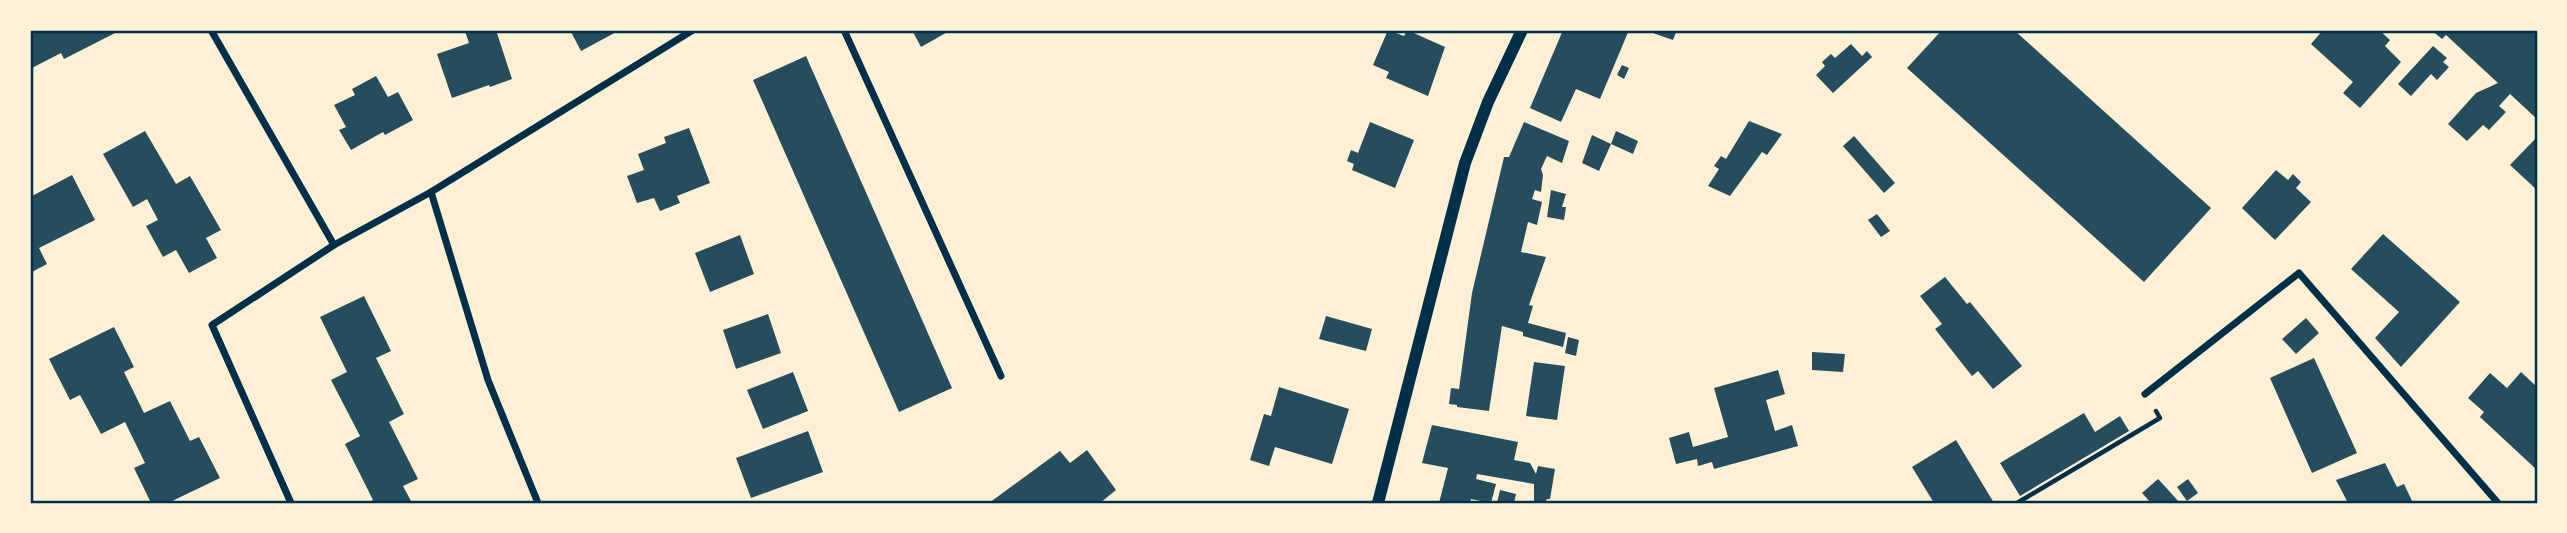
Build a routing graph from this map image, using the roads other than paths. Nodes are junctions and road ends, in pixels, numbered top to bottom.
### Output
1 (211, 30) edge
2 (693, 30) edge
3 (844, 30) edge
4 (1522, 30) edge
5 (431, 192) junction
6 (334, 245) junction
7 (1001, 376) dead end
8 (2145, 394) road end
9 (290, 503) edge
10 (538, 503) edge
11 (1378, 503) edge
12 (2498, 503) edge

1 - 6 street
2 - 5 street
3 - 7 street
4 - 11 street
5 - 6 street
5 - 10 street
6 - 9 street
8 - 12 street

